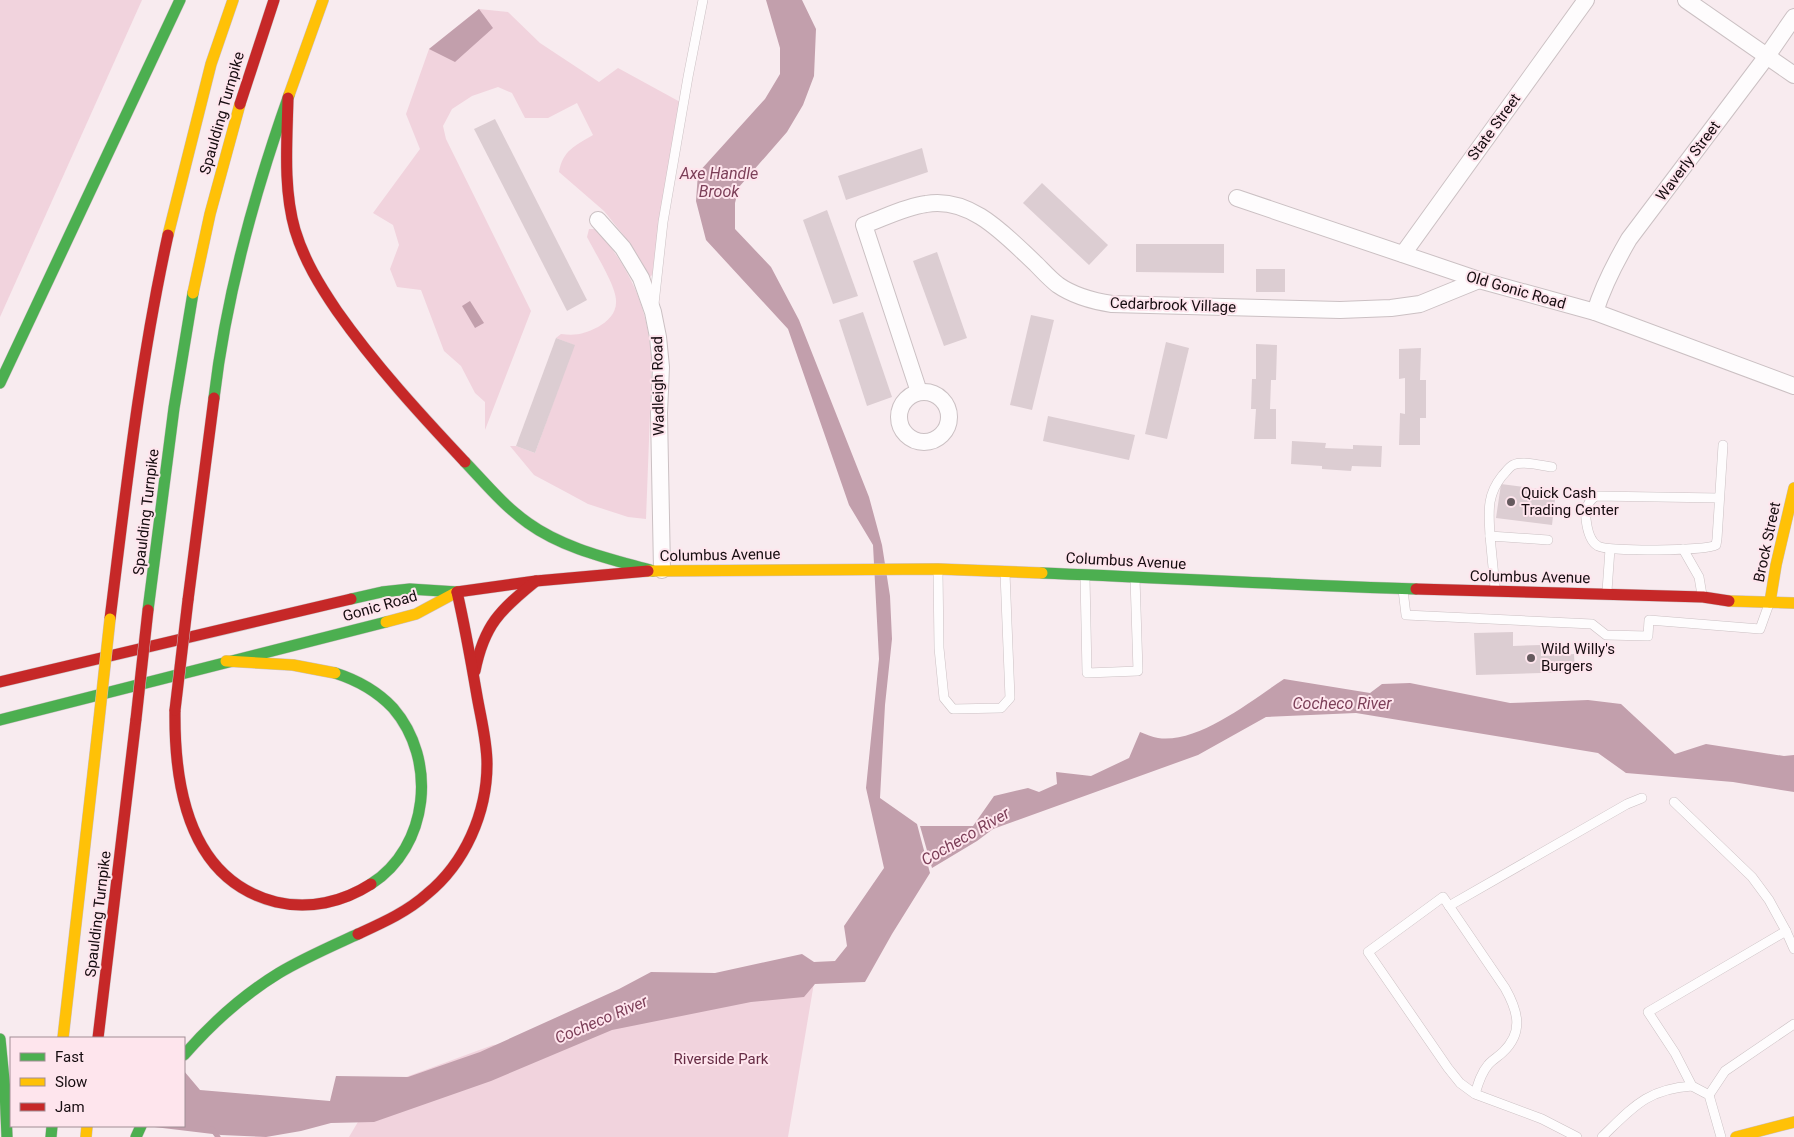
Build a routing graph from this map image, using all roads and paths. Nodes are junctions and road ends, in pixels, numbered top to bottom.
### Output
1 (180, 0) edge
2 (233, 0) edge
3 (274, 0) edge
4 (323, 0) edge
5 (703, 0) edge
6 (1586, 0) edge
7 (1686, 0) edge
8 (1794, 17) edge
9 (1766, 56) junction
10 (1794, 75) edge
11 (288, 98) junction
12 (1237, 198) dead end
13 (598, 220) dead end
14 (1403, 254) junction
15 (1479, 280) junction
16 (653, 312) junction
17 (1595, 312) junction
18 (0, 383) edge
19 (1794, 386) edge
20 (919, 392) dead end
21 (1723, 444) dead end
22 (1552, 467) dead end
23 (1794, 488) edge
24 (1720, 498) junction
25 (1490, 536) junction
26 (1548, 540) dead end
27 (1610, 549) junction
28 (1683, 550) junction
29 (938, 568) junction
30 (658, 570) junction
31 (1004, 570) junction
32 (1085, 574) junction
33 (1135, 576) junction
34 (536, 581) junction
35 (1403, 589) junction
36 (457, 592) junction
37 (1495, 592) junction
38 (1606, 594) junction
39 (1703, 597) junction
40 (1770, 602) junction
41 (1794, 603) edge
42 (226, 661) junction
43 (474, 675) junction
44 (0, 682) edge
45 (0, 720) edge
46 (1642, 798) dead end
47 (1674, 802) dead end
48 (1449, 906) junction
49 (1786, 931) junction
50 (1794, 949) edge
51 (1794, 1024) edge
52 (63, 1037) edge
53 (98, 1037) edge
54 (0, 1039) edge
55 (185, 1054) edge
56 (1692, 1086) junction
57 (1475, 1094) junction
58 (1709, 1094) junction
59 (1794, 1122) edge
60 (7, 1137) edge
61 (1577, 1137) edge
62 (1602, 1137) edge
63 (1721, 1137) edge
64 (1736, 1137) edge

1 - 18 main road
2 - 52 main road, Spaulding Turnpike, bridge
3 - 53 main road, Spaulding Turnpike, bridge
4 - 11 main road
5 - 16 lane
6 - 14 street, State Street
7 - 9 street
8 - 9 street, Waverly Street
9 - 10 street
9 - 17 street, Waverly Street
11 - 30 main road
11 - 42 main road, bridge
12 - 14 street, Old Gonic Road
13 - 16 street, Wadleigh Road
14 - 15 street, Old Gonic Road
15 - 17 street, Old Gonic Road
15 - 20 street, Cedarbrook Village
16 - 30 street, Wadleigh Road
17 - 19 street, Old Gonic Road
21 - 24 lane
22 - 25 lane
23 - 40 main road, Brock Street
24 - 27 lane
24 - 28 lane
25 - 26 lane
25 - 37 lane
27 - 28 lane
27 - 38 lane
28 - 39 lane
29 - 30 main road, Columbus Avenue
29 - 31 main road, Columbus Avenue
29 - 31 lane
30 - 34 main road, Columbus Avenue
31 - 32 main road, Columbus Avenue
32 - 33 main road, Columbus Avenue
32 - 33 lane
33 - 35 main road, Columbus Avenue
34 - 36 main road, Columbus Avenue
34 - 43 main road
35 - 37 main road, Columbus Avenue
35 - 40 lane
36 - 42 main road, Gonic Road
36 - 43 main road
36 - 44 main road, Gonic Road
37 - 38 main road, Columbus Avenue
38 - 39 main road, Columbus Avenue
39 - 40 main road, Columbus Avenue
40 - 41 main road, Columbus Avenue
42 - 45 main road, Gonic Road
43 - 55 main road
46 - 48 lane
47 - 49 lane
48 - 57 lane
48 - 57 lane
49 - 50 lane
49 - 56 lane
51 - 58 lane
54 - 60 main road
56 - 58 lane
56 - 62 lane
57 - 61 lane
58 - 63 lane
59 - 64 main road

